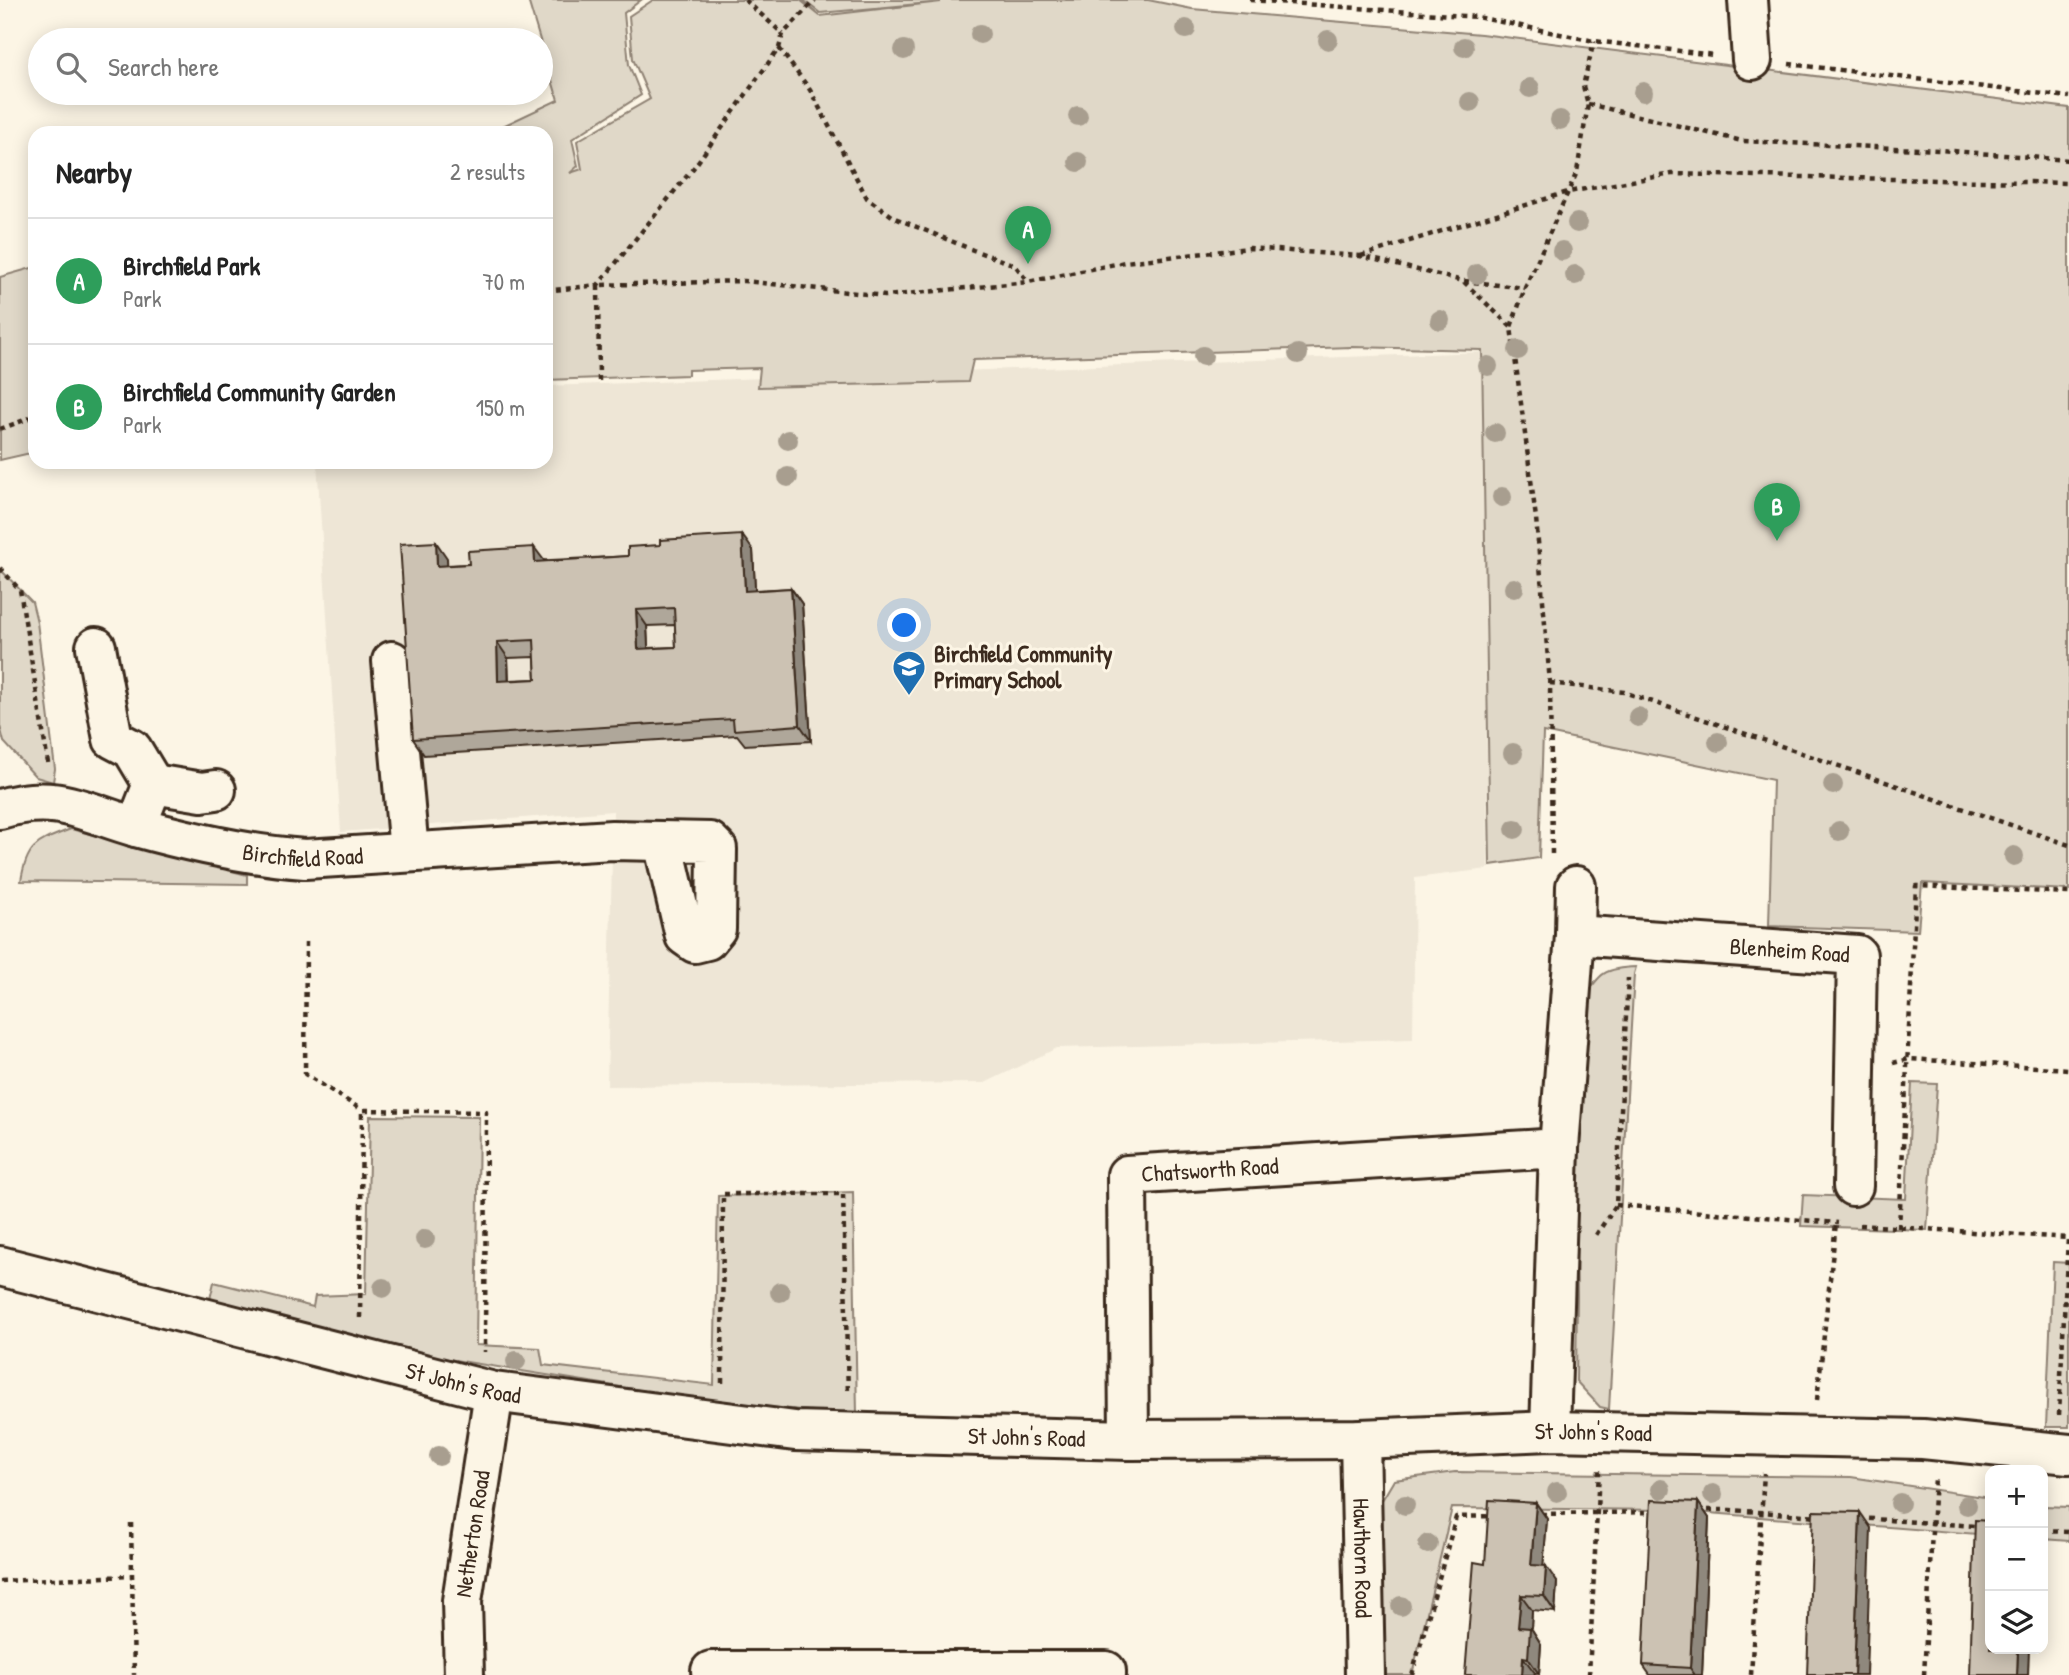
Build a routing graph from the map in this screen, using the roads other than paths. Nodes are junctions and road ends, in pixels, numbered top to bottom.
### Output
1 (1748, 0) edge
2 (1752, 60) road end
3 (96, 647) dead end
4 (392, 661) dead end
5 (153, 784) junction
6 (216, 790) dead end
7 (0, 809) edge
8 (136, 827) junction
9 (663, 842) dead end
10 (409, 852) junction
11 (1576, 886) road end
12 (1575, 934) junction
13 (1559, 1148) junction
14 (1853, 1186) dead end
15 (0, 1266) edge
16 (490, 1391) junction
17 (1550, 1431) junction
18 (1360, 1439) junction
19 (1129, 1440) junction
20 (2063, 1453) edge
21 (711, 1671) dead end
22 (464, 1675) edge
23 (1106, 1675) edge
24 (1365, 1675) edge

1 - 2 street
3 - 5 street
4 - 10 street
5 - 6 street
5 - 8 street
7 - 8 street, Birchfield Road
8 - 10 street, Birchfield Road
9 - 10 street, Birchfield Road
11 - 12 street
12 - 13 street
12 - 14 street, Blenheim Road
13 - 17 street
13 - 19 street, Chatsworth Road
15 - 16 street, St John's Road
16 - 19 street, St John's Road
16 - 22 street, Netherton Road
17 - 18 street, St John's Road
17 - 20 street, St John's Road
18 - 19 street, St John's Road
18 - 24 street, Hawthorn Road
21 - 23 street

